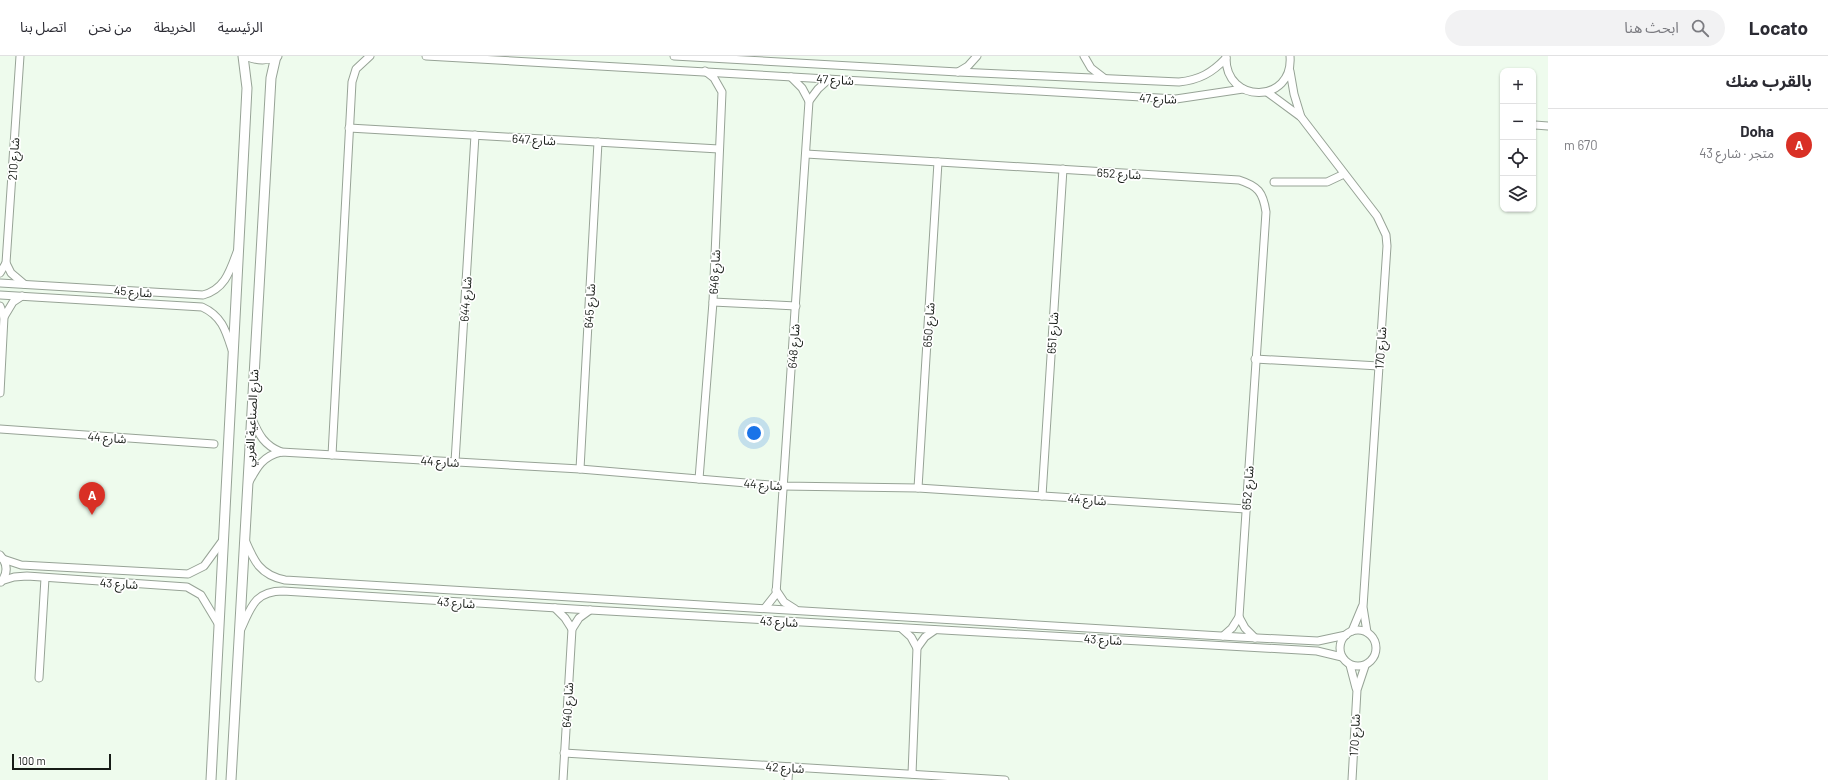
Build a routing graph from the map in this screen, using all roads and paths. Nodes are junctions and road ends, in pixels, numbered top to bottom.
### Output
1 (20, 56) edge
2 (243, 56) edge
3 (248, 56) edge
4 (276, 56) edge
5 (370, 56) edge
6 (426, 56) edge
7 (674, 56) edge
8 (977, 56) edge
9 (1084, 56) edge
10 (1290, 56) edge
11 (1226, 57) edge
12 (1290, 70) junction
13 (705, 71) junction
14 (958, 72) junction
15 (792, 77) junction
16 (829, 78) junction
17 (1106, 79) junction
18 (1243, 89) junction
19 (1267, 92) junction
20 (809, 101) junction
21 (1302, 117) junction
22 (1536, 125) edge
23 (1548, 126) edge
24 (349, 128) junction
25 (475, 136) junction
26 (598, 142) junction
27 (719, 150) junction
28 (806, 154) junction
29 (938, 162) junction
30 (1063, 169) junction
31 (1344, 174) junction
32 (1274, 182) dead end
33 (239, 246) junction
34 (6, 263) junction
35 (0, 273) edge
36 (0, 283) edge
37 (24, 284) junction
38 (0, 294) edge
39 (22, 296) junction
40 (713, 302) junction
41 (0, 306) edge
42 (796, 306) junction
43 (4, 317) junction
44 (233, 354) junction
45 (1255, 359) junction
46 (1379, 366) junction
47 (0, 392) edge
48 (250, 415) junction
49 (0, 429) edge
50 (214, 444) dead end
51 (281, 452) junction
52 (332, 455) junction
53 (455, 462) junction
54 (580, 469) junction
55 (699, 479) junction
56 (247, 486) junction
57 (782, 486) junction
58 (918, 488) junction
59 (1042, 496) junction
60 (1246, 509) junction
61 (244, 538) junction
62 (223, 540) junction
63 (2, 557) edge
64 (44, 578) junction
65 (1, 582) edge
66 (776, 590) junction
67 (1362, 607) junction
68 (556, 608) junction
69 (765, 608) junction
70 (590, 610) junction
71 (796, 610) junction
72 (1239, 617) junction
73 (219, 625) junction
74 (902, 628) junction
75 (572, 629) junction
76 (935, 630) junction
77 (1367, 632) junction
78 (240, 633) junction
79 (1349, 633) junction
80 (1223, 636) junction
81 (1255, 638) junction
82 (917, 648) junction
83 (1342, 657) junction
84 (1350, 665) junction
85 (1365, 666) junction
86 (39, 678) dead end
87 (1357, 690) junction
88 (564, 753) junction
89 (789, 767) junction
90 (912, 774) junction
91 (209, 780) edge
92 (230, 780) edge
93 (563, 780) edge
94 (788, 780) edge
95 (1005, 780) edge
96 (1352, 780) edge

1 - 34 street, شارع 210
2 - 33 main road, شارع الصناعية الغربي
3 - 4 main road
4 - 48 main road, شارع الصناعية الغربي
5 - 24 street
6 - 13 street, شارع 47
7 - 14 street, شارع 47
8 - 14 street
9 - 17 street
10 - 12 street, شارع 170
11 - 17 street, شارع 47
11 - 18 street
12 - 19 street
12 - 21 street, شارع 170
13 - 15 street, شارع 47
13 - 27 street, شارع 646
14 - 17 street, شارع 47
15 - 16 street, شارع 47
15 - 20 street
16 - 18 street, شارع 47
16 - 20 street
18 - 19 street, شارع 47
19 - 21 street, شارع 170
20 - 28 street, شارع 648
21 - 31 street, شارع 170
22 - 23 street
24 - 25 street, شارع 647
24 - 52 street
25 - 26 street, شارع 647
25 - 53 street, شارع 644
26 - 27 street, شارع 647
26 - 54 street, شارع 645
27 - 40 street, شارع 646
28 - 29 street, شارع 652
28 - 42 street, شارع 648
29 - 30 street, شارع 652
29 - 58 street, شارع 650
30 - 45 street, شارع 652
30 - 59 street, شارع 651
31 - 32 street
31 - 46 street, شارع 170
33 - 37 street, شارع 45
33 - 44 main road, شارع الصناعية الغربي
34 - 35 street, شارع 210
34 - 37 street
36 - 37 street, شارع 45
38 - 39 street, شارع 45
39 - 43 street
39 - 44 street, شارع 45
40 - 42 street
40 - 55 street, شارع 646
41 - 43 street
42 - 57 street, شارع 648
43 - 47 street
44 - 62 main road, شارع الصناعية الغربي
45 - 46 street
45 - 60 street, شارع 652
46 - 67 street, شارع 170
48 - 51 street, شارع 44
48 - 56 main road, شارع الصناعية الغربي
49 - 50 street, شارع 44
51 - 52 street, شارع 44
51 - 56 street, شارع 44
52 - 53 street, شارع 44
53 - 54 street, شارع 44
54 - 55 street, شارع 44
55 - 57 street, شارع 44
56 - 61 main road, شارع الصناعية الغربي
57 - 58 street, شارع 44
57 - 66 street, شارع 648
58 - 59 street, شارع 44
59 - 60 street, شارع 44
60 - 72 street, شارع 652
61 - 69 street, شارع 43
61 - 78 main road, شارع الصناعية الغربي
62 - 63 street, شارع 43
62 - 73 main road, شارع الصناعية الغربي
63 - 65 street
64 - 65 street, شارع 43
64 - 73 street, شارع 43
64 - 86 street
66 - 69 street, شارع 648
66 - 71 street
67 - 77 street, شارع 170
67 - 79 street, شارع 170
68 - 70 street, شارع 43
68 - 75 street
68 - 78 street, شارع 43
69 - 71 street, شارع 43
70 - 74 street, شارع 43
70 - 75 street
71 - 80 street, شارع 43
72 - 80 street
72 - 81 street
73 - 91 main road, شارع الصناعية الغربي
74 - 76 street, شارع 43
74 - 82 street
75 - 88 street, شارع 640
76 - 82 street
76 - 83 street, شارع 43
77 - 79 street
77 - 85 street
78 - 92 main road, شارع الصناعية الغربي
79 - 81 street, شارع 43
79 - 83 street
80 - 81 street, شارع 43
82 - 90 street
83 - 84 street
84 - 85 street
84 - 87 street, شارع 170
85 - 87 street, شارع 170
87 - 96 street, شارع 170
88 - 89 street, شارع 42
88 - 93 street, شارع 640
89 - 90 street, شارع 42
89 - 94 street
90 - 95 street, شارع 42

